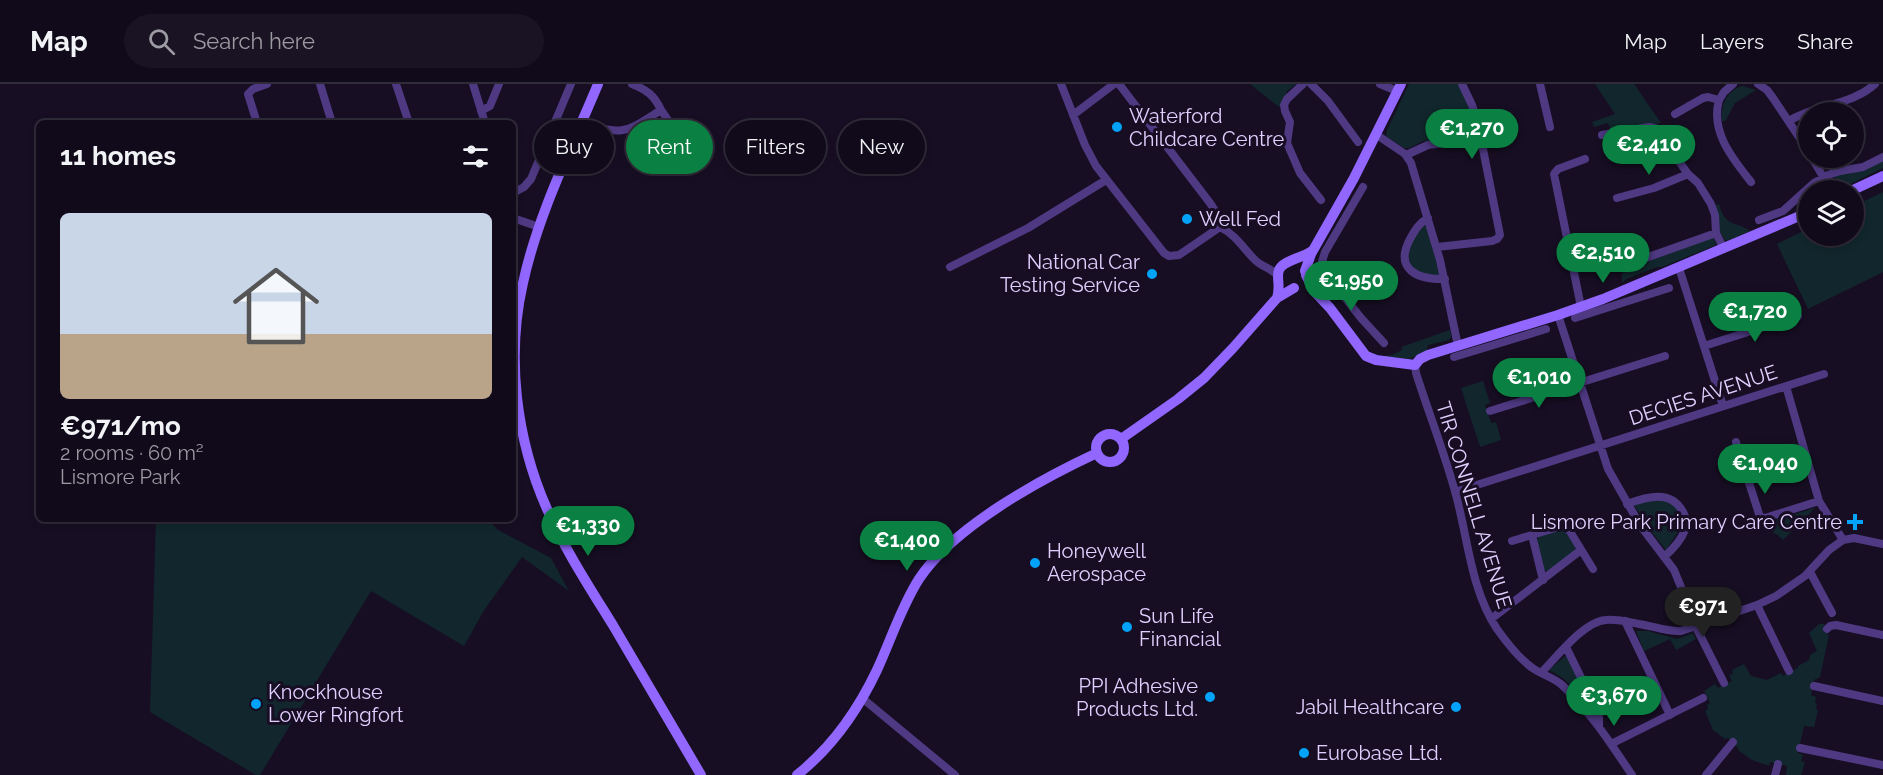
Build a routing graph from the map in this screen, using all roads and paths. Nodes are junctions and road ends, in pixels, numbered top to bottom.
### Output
1 (267, 84) edge
2 (320, 84) edge
3 (396, 84) edge
4 (473, 84) edge
5 (499, 84) edge
6 (571, 84) edge
7 (598, 84) edge
8 (632, 84) edge
9 (1061, 84) edge
10 (1114, 84) edge
11 (1119, 84) edge
12 (1303, 84) edge
13 (1311, 84) edge
14 (1380, 84) edge
15 (1462, 84) edge
16 (1540, 84) edge
17 (1758, 84) edge
18 (1875, 84) edge
19 (1731, 86) edge
20 (1399, 87) edge
21 (1719, 100) junction
22 (661, 110) junction
23 (481, 111) junction
24 (1675, 114) dead end
25 (1073, 115) junction
26 (256, 120) edge
27 (331, 120) edge
28 (408, 120) edge
29 (484, 120) edge
30 (583, 120) edge
31 (668, 120) edge
32 (1789, 121) junction
33 (1550, 127) dead end
34 (614, 129) edge
35 (1377, 135) junction
36 (1602, 135) dead end
37 (1798, 135) edge
38 (1481, 138) junction
39 (1358, 142) dead end
40 (1406, 155) junction
41 (1883, 156) edge
42 (1585, 159) dead end
43 (1818, 168) edge
44 (560, 174) edge
45 (1688, 174) junction
46 (1883, 176) edge
47 (1824, 177) junction
48 (1106, 180) junction
49 (1826, 180) edge
50 (1752, 182) dead end
51 (1864, 185) edge
52 (1363, 188) dead end
53 (516, 192) edge
54 (1617, 198) dead end
55 (1321, 200) dead end
56 (1348, 201) junction
57 (1798, 217) edge
58 (1428, 218) junction
59 (516, 219) edge
60 (1759, 220) dead end
61 (1220, 226) junction
62 (538, 227) junction
63 (1716, 233) junction
64 (1437, 247) junction
65 (1724, 249) junction
66 (1312, 251) junction
67 (1637, 261) dead end
68 (1288, 262) junction
69 (1264, 266) junction
70 (950, 267) dead end
71 (1679, 268) junction
72 (1305, 273) junction
73 (1279, 278) junction
74 (1445, 279) junction
75 (1295, 287) junction
76 (1670, 288) dead end
77 (1314, 291) junction
78 (1276, 298) junction
79 (1620, 298) junction
80 (1581, 307) junction
81 (1558, 315) junction
82 (1798, 316) dead end
83 (1575, 318) dead end
84 (1546, 329) dead end
85 (516, 331) edge
86 (1502, 337) junction
87 (1384, 343) dead end
88 (1458, 346) junction
89 (1704, 346) junction
90 (1665, 356) dead end
91 (1454, 357) dead end
92 (1415, 365) junction
93 (516, 368) edge
94 (1824, 374) dead end
95 (1580, 383) junction
96 (1786, 386) junction
97 (1723, 406) junction
98 (1490, 411) dead end
99 (1121, 439) junction
100 (1736, 442) dead end
101 (1600, 446) junction
102 (1096, 453) junction
103 (1455, 492) junction
104 (1819, 501) junction
105 (1627, 504) junction
106 (1582, 520) dead end
107 (1566, 525) junction
108 (1532, 535) junction
109 (1843, 540) junction
110 (1512, 541) dead end
111 (1883, 544) edge
112 (1581, 550) junction
113 (1664, 557) junction
114 (1593, 569) dead end
115 (1810, 572) junction
116 (1543, 580) junction
117 (1757, 605) junction
118 (1832, 614) dead end
119 (1491, 619) junction
120 (1625, 621) junction
121 (1697, 626) junction
122 (1827, 629) dead end
123 (1883, 635) edge
124 (1566, 647) junction
125 (1789, 671) dead end
126 (1541, 673) junction
127 (1724, 683) dead end
128 (1814, 686) dead end
129 (862, 698) junction
130 (1703, 698) dead end
131 (1883, 701) edge
132 (1670, 714) junction
133 (1599, 727) junction
134 (1733, 742) dead end
135 (1611, 744) junction
136 (1800, 748) dead end
137 (1778, 764) dead end
138 (1883, 765) edge
139 (701, 775) edge
140 (796, 775) edge
141 (955, 775) edge
142 (1632, 775) edge
143 (1706, 775) edge
144 (1775, 775) edge

1 - 26 street
2 - 27 street
3 - 28 street
4 - 23 street
5 - 23 street
6 - 53 street
7 - 30 street
8 - 22 street
9 - 25 street
10 - 25 street
11 - 61 street
12 - 55 street
13 - 39 street
14 - 20 street
15 - 38 street
16 - 33 street
17 - 32 street
18 - 32 street
19 - 21 street
20 - 35 street
21 - 24 street
21 - 50 street
22 - 31 street
22 - 34 street
23 - 29 street
25 - 48 street
32 - 37 street
35 - 40 street
35 - 56 street
36 - 45 street
38 - 40 street
38 - 64 street
40 - 58 street
41 - 47 street
42 - 80 street
43 - 47 street
44 - 62 street
45 - 54 street
45 - 63 street
46 - 51 street
47 - 49 street
47 - 60 street
48 - 61 street
48 - 70 street
52 - 56 street
56 - 66 street
56 - 87 street
57 - 65 street
58 - 64 street
58 - 74 street
59 - 62 street
61 - 69 street
62 - 85 street
63 - 65 street
63 - 67 street
64 - 74 street
65 - 71 street
66 - 68 street
66 - 72 street
68 - 69 street
68 - 72 street
68 - 73 street
69 - 73 street
71 - 79 street
71 - 89 street
72 - 75 street
72 - 77 street
73 - 75 street
73 - 78 street
74 - 88 street
75 - 77 street
75 - 78 street
76 - 79 street
77 - 92 street
78 - 99 street
79 - 80 street
79 - 83 street
80 - 81 street
81 - 86 street
81 - 95 street
82 - 89 street
84 - 86 street
86 - 88 street
86 - 91 street
88 - 92 street
89 - 97 street
90 - 95 street
92 - 103 street, TIR CONNELL AVENUE
93 - 139 street
94 - 96 street, DECIES AVENUE
95 - 98 street
95 - 101 street
96 - 97 street, DECIES AVENUE
96 - 104 street
97 - 101 street, DECIES AVENUE
99 - 102 street
99 - 102 street
100 - 104 street
101 - 103 street, DECIES AVENUE
101 - 105 street
102 - 129 street
103 - 119 street, TIR CONNELL AVENUE
104 - 109 street
105 - 113 street
105 - 113 street
106 - 107 street
107 - 108 street
107 - 112 street
108 - 110 street
108 - 116 street
109 - 111 street
109 - 115 street
112 - 114 street
112 - 116 street
113 - 121 street
115 - 117 street
115 - 118 street
116 - 119 street
117 - 121 street
117 - 125 street
119 - 126 street, TIR CONNELL AVENUE
120 - 121 street
120 - 124 street
120 - 132 street
121 - 127 street
122 - 123 street
124 - 126 street
124 - 133 street
126 - 133 street, TIR CONNELL AVENUE
128 - 131 street
129 - 140 street
129 - 141 street
130 - 132 street
132 - 135 street
133 - 135 street
134 - 143 street
135 - 142 street
136 - 138 street
137 - 144 street

